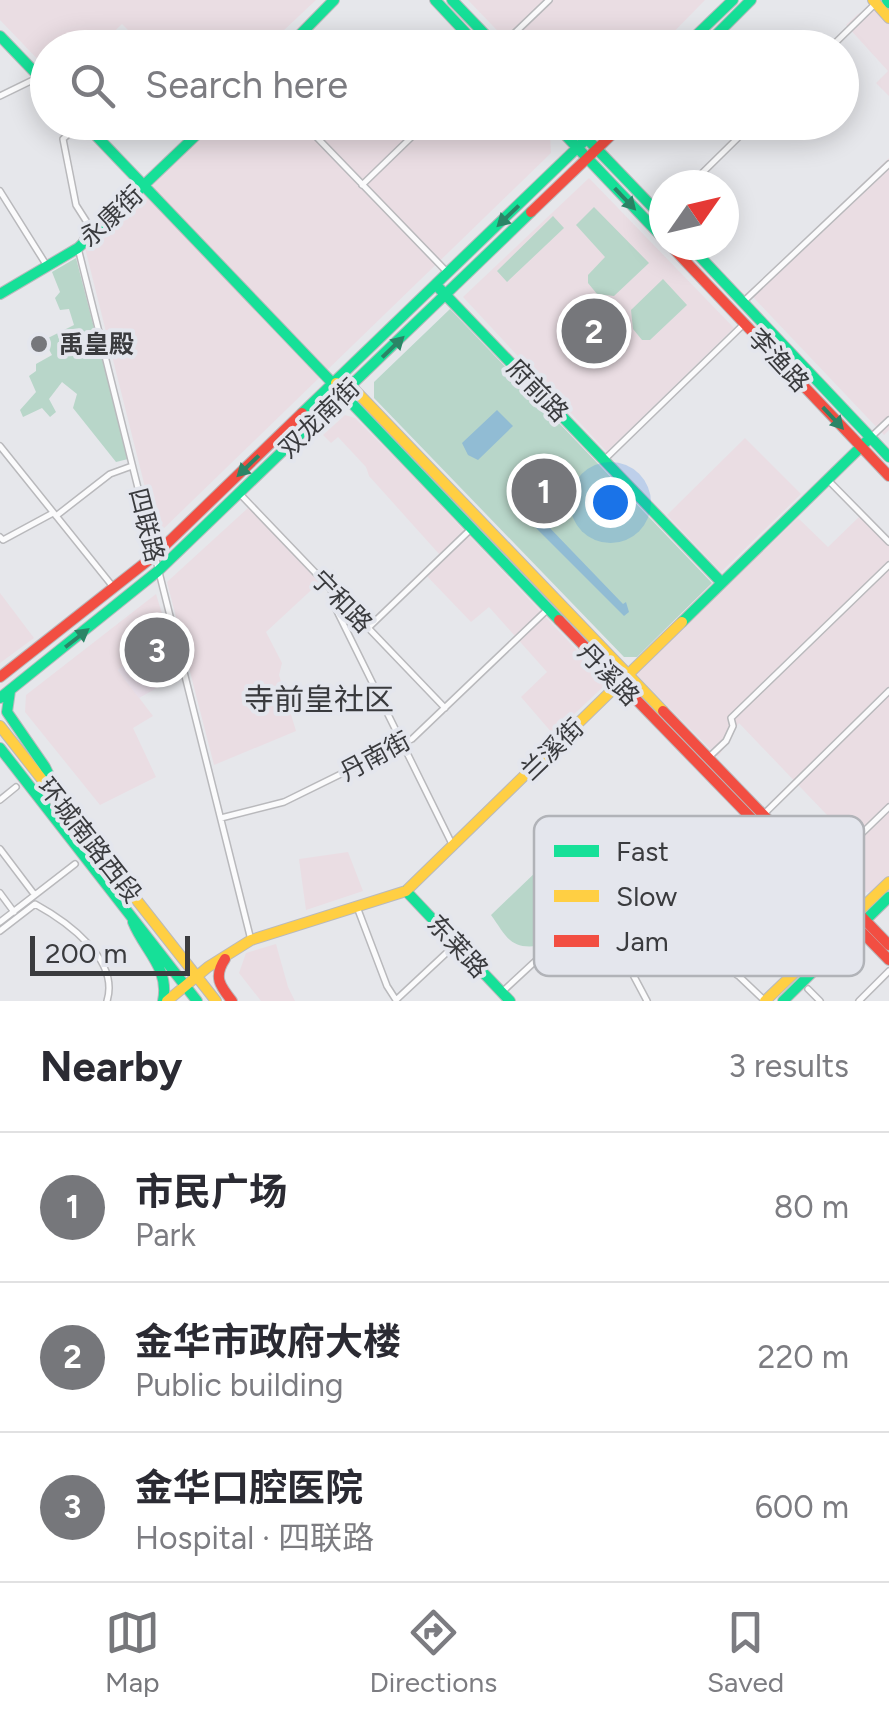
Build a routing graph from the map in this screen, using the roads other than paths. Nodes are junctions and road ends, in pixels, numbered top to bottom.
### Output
1 (334, 0) edge
2 (435, 0) edge
3 (452, 0) edge
4 (549, 0) edge
5 (732, 0) edge
6 (751, 0) edge
7 (884, 2) edge
8 (889, 18) edge
9 (305, 30) edge
10 (463, 30) edge
11 (481, 30) edge
12 (518, 30) edge
13 (701, 30) edge
14 (721, 30) edge
15 (851, 30) edge
16 (0, 36) edge
17 (30, 68) edge
18 (30, 86) edge
19 (0, 96) edge
20 (63, 140) edge
21 (99, 140) edge
22 (191, 140) edge
23 (319, 140) edge
24 (409, 140) edge
25 (570, 140) edge
26 (586, 140) edge
27 (588, 140) edge
28 (607, 140) edge
29 (736, 140) edge
30 (578, 148) junction
31 (598, 149) junction
32 (587, 158) junction
33 (889, 164) edge
34 (705, 170) edge
35 (362, 185) junction
36 (142, 186) junction
37 (0, 190) edge
38 (649, 200) edge
39 (649, 223) edge
40 (78, 248) junction
41 (684, 260) edge
42 (703, 260) edge
43 (47, 266) junction
44 (448, 272) junction
45 (436, 285) junction
46 (0, 294) edge
47 (446, 295) junction
48 (743, 302) junction
49 (745, 324) junction
50 (335, 383) junction
51 (349, 390) junction
52 (889, 420) edge
53 (870, 438) junction
54 (0, 446) edge
55 (860, 447) junction
56 (889, 457) edge
57 (604, 460) junction
58 (132, 466) junction
59 (889, 476) edge
60 (827, 479) junction
61 (240, 494) junction
62 (55, 514) junction
63 (472, 528) junction
64 (0, 537) edge
65 (889, 542) edge
66 (155, 555) junction
67 (889, 565) edge
68 (158, 571) junction
69 (722, 583) junction
70 (115, 589) junction
71 (332, 590) junction
72 (547, 610) junction
73 (368, 628) junction
74 (0, 677) edge
75 (622, 680) junction
76 (11, 689) junction
77 (889, 691) edge
78 (0, 698) edge
79 (445, 708) junction
80 (0, 726) edge
81 (404, 743) junction
82 (0, 748) edge
83 (707, 758) junction
84 (16, 788) dead end
85 (0, 800) edge
86 (889, 807) edge
87 (64, 808) junction
88 (756, 816) edge
89 (756, 816) edge
90 (762, 816) edge
91 (221, 818) junction
92 (864, 831) edge
93 (453, 846) junction
94 (0, 848) edge
95 (75, 864) dead end
96 (889, 882) edge
97 (406, 892) junction
98 (0, 893) edge
99 (35, 895) junction
100 (889, 897) edge
101 (357, 907) junction
102 (14, 912) junction
103 (864, 913) edge
104 (131, 916) junction
105 (864, 916) edge
106 (0, 922) edge
107 (864, 925) edge
108 (864, 928) edge
109 (0, 932) edge
110 (251, 940) junction
111 (456, 944) junction
112 (889, 945) edge
113 (228, 954) junction
114 (889, 960) edge
115 (534, 968) edge
116 (889, 971) edge
117 (196, 976) junction
118 (634, 976) edge
119 (739, 976) edge
120 (794, 976) edge
121 (806, 976) edge
122 (185, 986) junction
123 (808, 989) dead end
124 (506, 997) edge
125 (394, 1000) edge
126 (863, 1000) edge
127 (107, 1001) edge
128 (165, 1001) edge
129 (197, 1001) edge
130 (216, 1001) edge
131 (232, 1001) edge
132 (647, 1001) edge
133 (765, 1001) edge
134 (783, 1001) edge
135 (820, 1001) edge

1 - 9 main road
2 - 10 main road
3 - 11 main road
4 - 12 street
5 - 13 main road
6 - 14 main road
7 - 8 main road
7 - 15 street
16 - 17 main road
18 - 19 street
20 - 40 street, 四联路
21 - 36 main road
22 - 36 main road, 永康街
23 - 35 street
24 - 35 street
25 - 30 main road
26 - 30 main road, 双龙南街
27 - 31 main road
28 - 31 main road, 双龙南街
29 - 34 street
30 - 32 main road
30 -> 44 main road, 双龙南街
31 - 32 main road, 双龙南街
31 - 38 main road
32 -> 39 main road
32 - 47 main road, 双龙南街
33 - 48 street
35 - 44 street
36 - 40 main road, 永康街
36 - 50 main road
37 - 43 street
40 - 43 main road, 永康街
40 - 58 street, 四联路
41 - 49 main road, 李渔路
42 - 48 main road, 李渔路
43 - 46 main road, 永康街
44 - 45 main road, 双龙南街
45 - 47 main road, 府前路
45 - 50 main road, 双龙南街
51 -> 47 main road, 双龙南街
47 - 57 main road, 府前路
48 - 53 main road, 李渔路
49 -> 55 main road, 李渔路
49 - 57 street
50 - 51 main road
50 -> 66 main road, 双龙南街
51 - 61 main road, 双龙南街
51 - 63 main road, 丹溪路
51 - 75 main road, 丹溪路
52 - 53 street, 兰溪街
53 - 55 main road, 兰溪街
53 - 56 main road, 李渔路
54 - 62 street
55 - 59 main road, 李渔路
55 - 60 main road, 兰溪街
57 - 69 main road, 府前路
58 - 62 street
58 - 66 street, 四联路
60 - 65 street
60 - 69 main road, 兰溪街
61 - 68 main road, 双龙南街
61 - 71 street, 宁和路
62 - 64 street
62 - 70 street
63 - 72 main road, 丹溪路
63 - 73 street
66 - 68 street, 四联路
66 - 70 main road, 双龙南街
67 - 83 street
76 -> 68 main road, 双龙南街
68 - 91 street, 四联路
69 - 75 main road, 兰溪街
70 - 74 main road, 双龙南街
71 - 73 street, 宁和路
71 - 81 street
72 - 75 main road, 丹溪路
72 - 79 street, 丹南街
73 - 79 street, 宁和路
75 - 83 main road, 丹溪路
75 - 88 main road, 丹溪路
75 - 93 main road, 兰溪街
76 - 78 main road, 双龙南街
76 - 87 main road
77 - 90 street
79 - 81 street, 丹南街
80 - 87 main road, 环城南路西段
81 - 91 street, 丹南街
81 - 93 street
82 - 104 main road, 环城南路西段
83 - 89 main road, 丹溪路
84 - 85 street
86 - 92 street
87 - 117 main road, 环城南路西段
91 - 110 street, 四联路
93 - 97 main road, 兰溪街
94 - 99 street
95 - 99 street
96 - 103 main road
97 - 101 main road, 兰溪街
97 - 111 main road, 东莱路
98 - 102 street
99 - 102 street
100 - 105 main road
101 - 110 main road, 兰溪街
101 - 125 street
102 - 106 street
104 - 122 main road, 环城南路西段
104 - 128 main road
107 - 112 main road, 丹溪路
108 - 114 main road, 丹溪路
109 - 127 street
110 - 113 main road, 兰溪街
111 - 124 main road, 东莱路
111 - 125 street
113 - 117 main road, 兰溪街
113 - 131 main road
115 - 124 street
116 - 126 street
117 - 122 main road, 兰溪街
117 - 130 main road, 环城南路西段
118 - 132 street
119 - 133 street
120 - 133 main road
121 - 134 main road
122 - 128 main road, 兰溪街
122 - 129 main road, 环城南路西段
123 - 135 street

